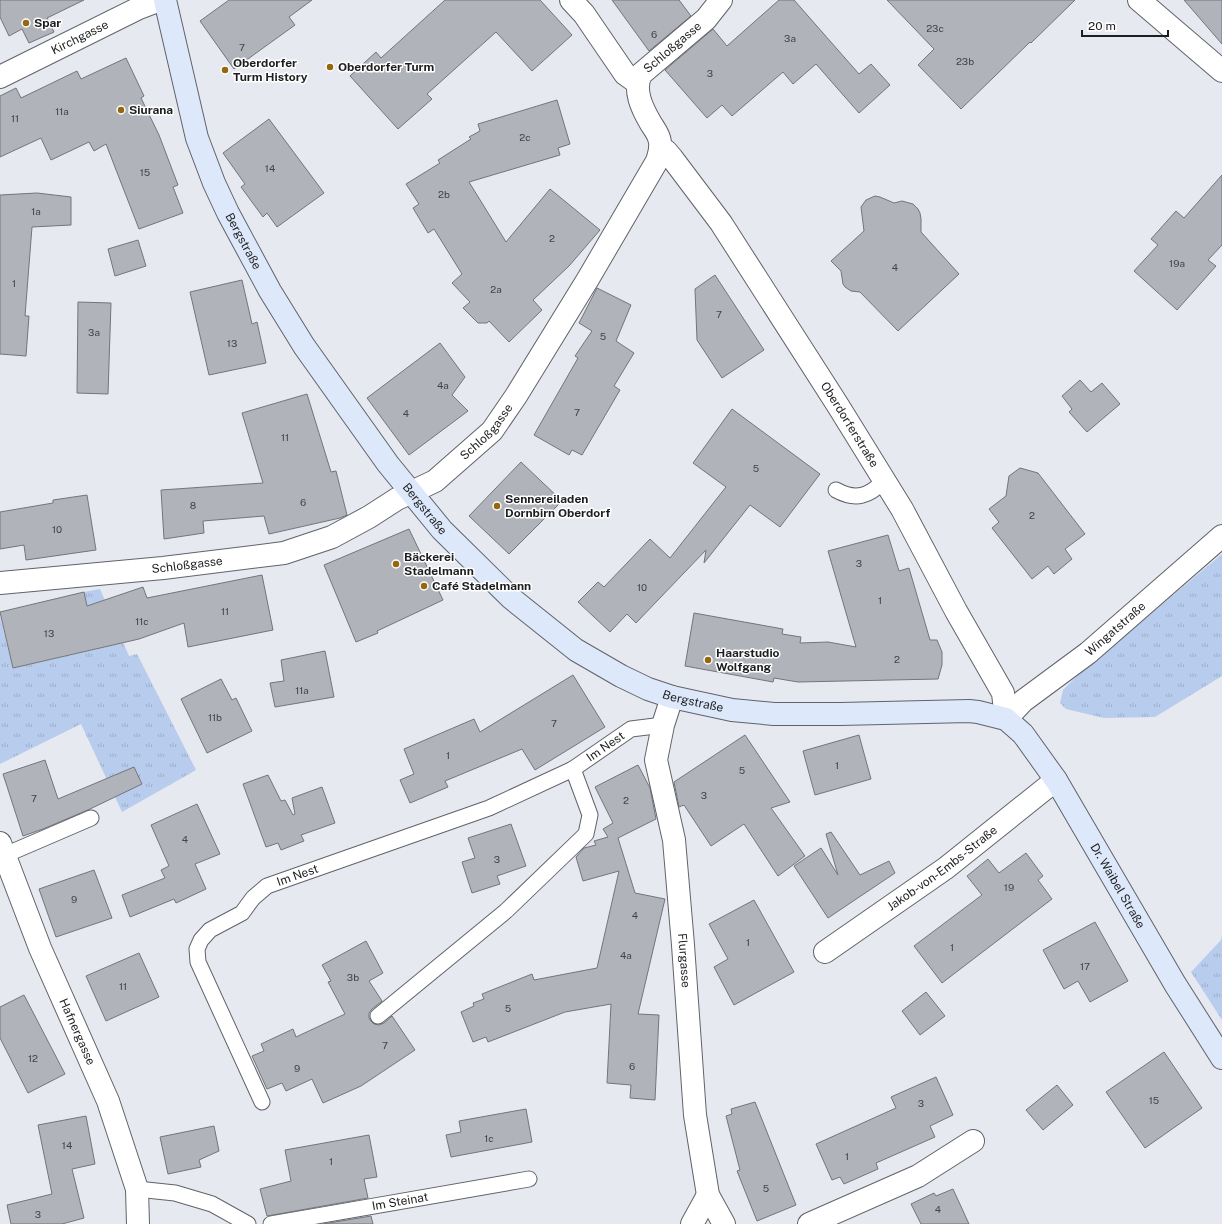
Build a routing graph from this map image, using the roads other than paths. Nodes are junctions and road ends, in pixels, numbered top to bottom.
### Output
1 (160, 0) edge
2 (165, 0) edge
3 (571, 0) edge
4 (721, 0) edge
5 (1139, 0) edge
6 (1222, 71) edge
7 (0, 77) edge
8 (637, 81) junction
9 (660, 149) junction
10 (884, 481) junction
11 (836, 490) dead end
12 (410, 492) junction
13 (1222, 536) edge
14 (0, 583) edge
15 (672, 697) junction
16 (1006, 719) junction
17 (663, 725) junction
18 (573, 769) junction
19 (1056, 780) junction
20 (91, 818) dead end
21 (2, 849) edge
22 (826, 952) dead end
23 (378, 1016) dead end
24 (1222, 1058) edge
25 (262, 1102) dead end
26 (973, 1142) dead end
27 (529, 1179) dead end
28 (137, 1189) junction
29 (708, 1195) junction
30 (138, 1224) edge
31 (248, 1224) edge
32 (271, 1224) edge
33 (692, 1224) edge
34 (724, 1224) edge
35 (809, 1224) edge

1 - 7 street, Kirchgasse
2 - 12 main road, Bergstraße
3 - 8 street
4 - 8 street, Schloßgasse
5 - 6 street
8 - 9 street, Schloßgasse
9 - 10 street, Oberdorferstraße
9 - 12 street, Schloßgasse
10 - 11 lane
10 - 16 street, Oberdorferstraße
12 - 14 street, Schloßgasse
12 - 15 main road, Bergstraße
13 - 16 street, Wingatstraße
15 - 16 main road, Bergstraße
15 - 17 street, Flurgasse
16 - 19 main road, Dr. Waibel Straße
17 - 18 lane, Im Nest
17 - 29 street, Flurgasse
18 - 23 lane, Im Nest
18 - 25 lane, Im Nest
19 - 22 street, Jakob-von-Embs-Straße
19 - 24 main road, Dr. Waibel Straße
20 - 21 lane
21 - 28 street, Hafnergasse
26 - 35 street
27 - 32 lane, Im Steinat
28 - 30 street, Hafnergasse
28 - 31 lane
29 - 33 street
29 - 34 street, Flurgasse

